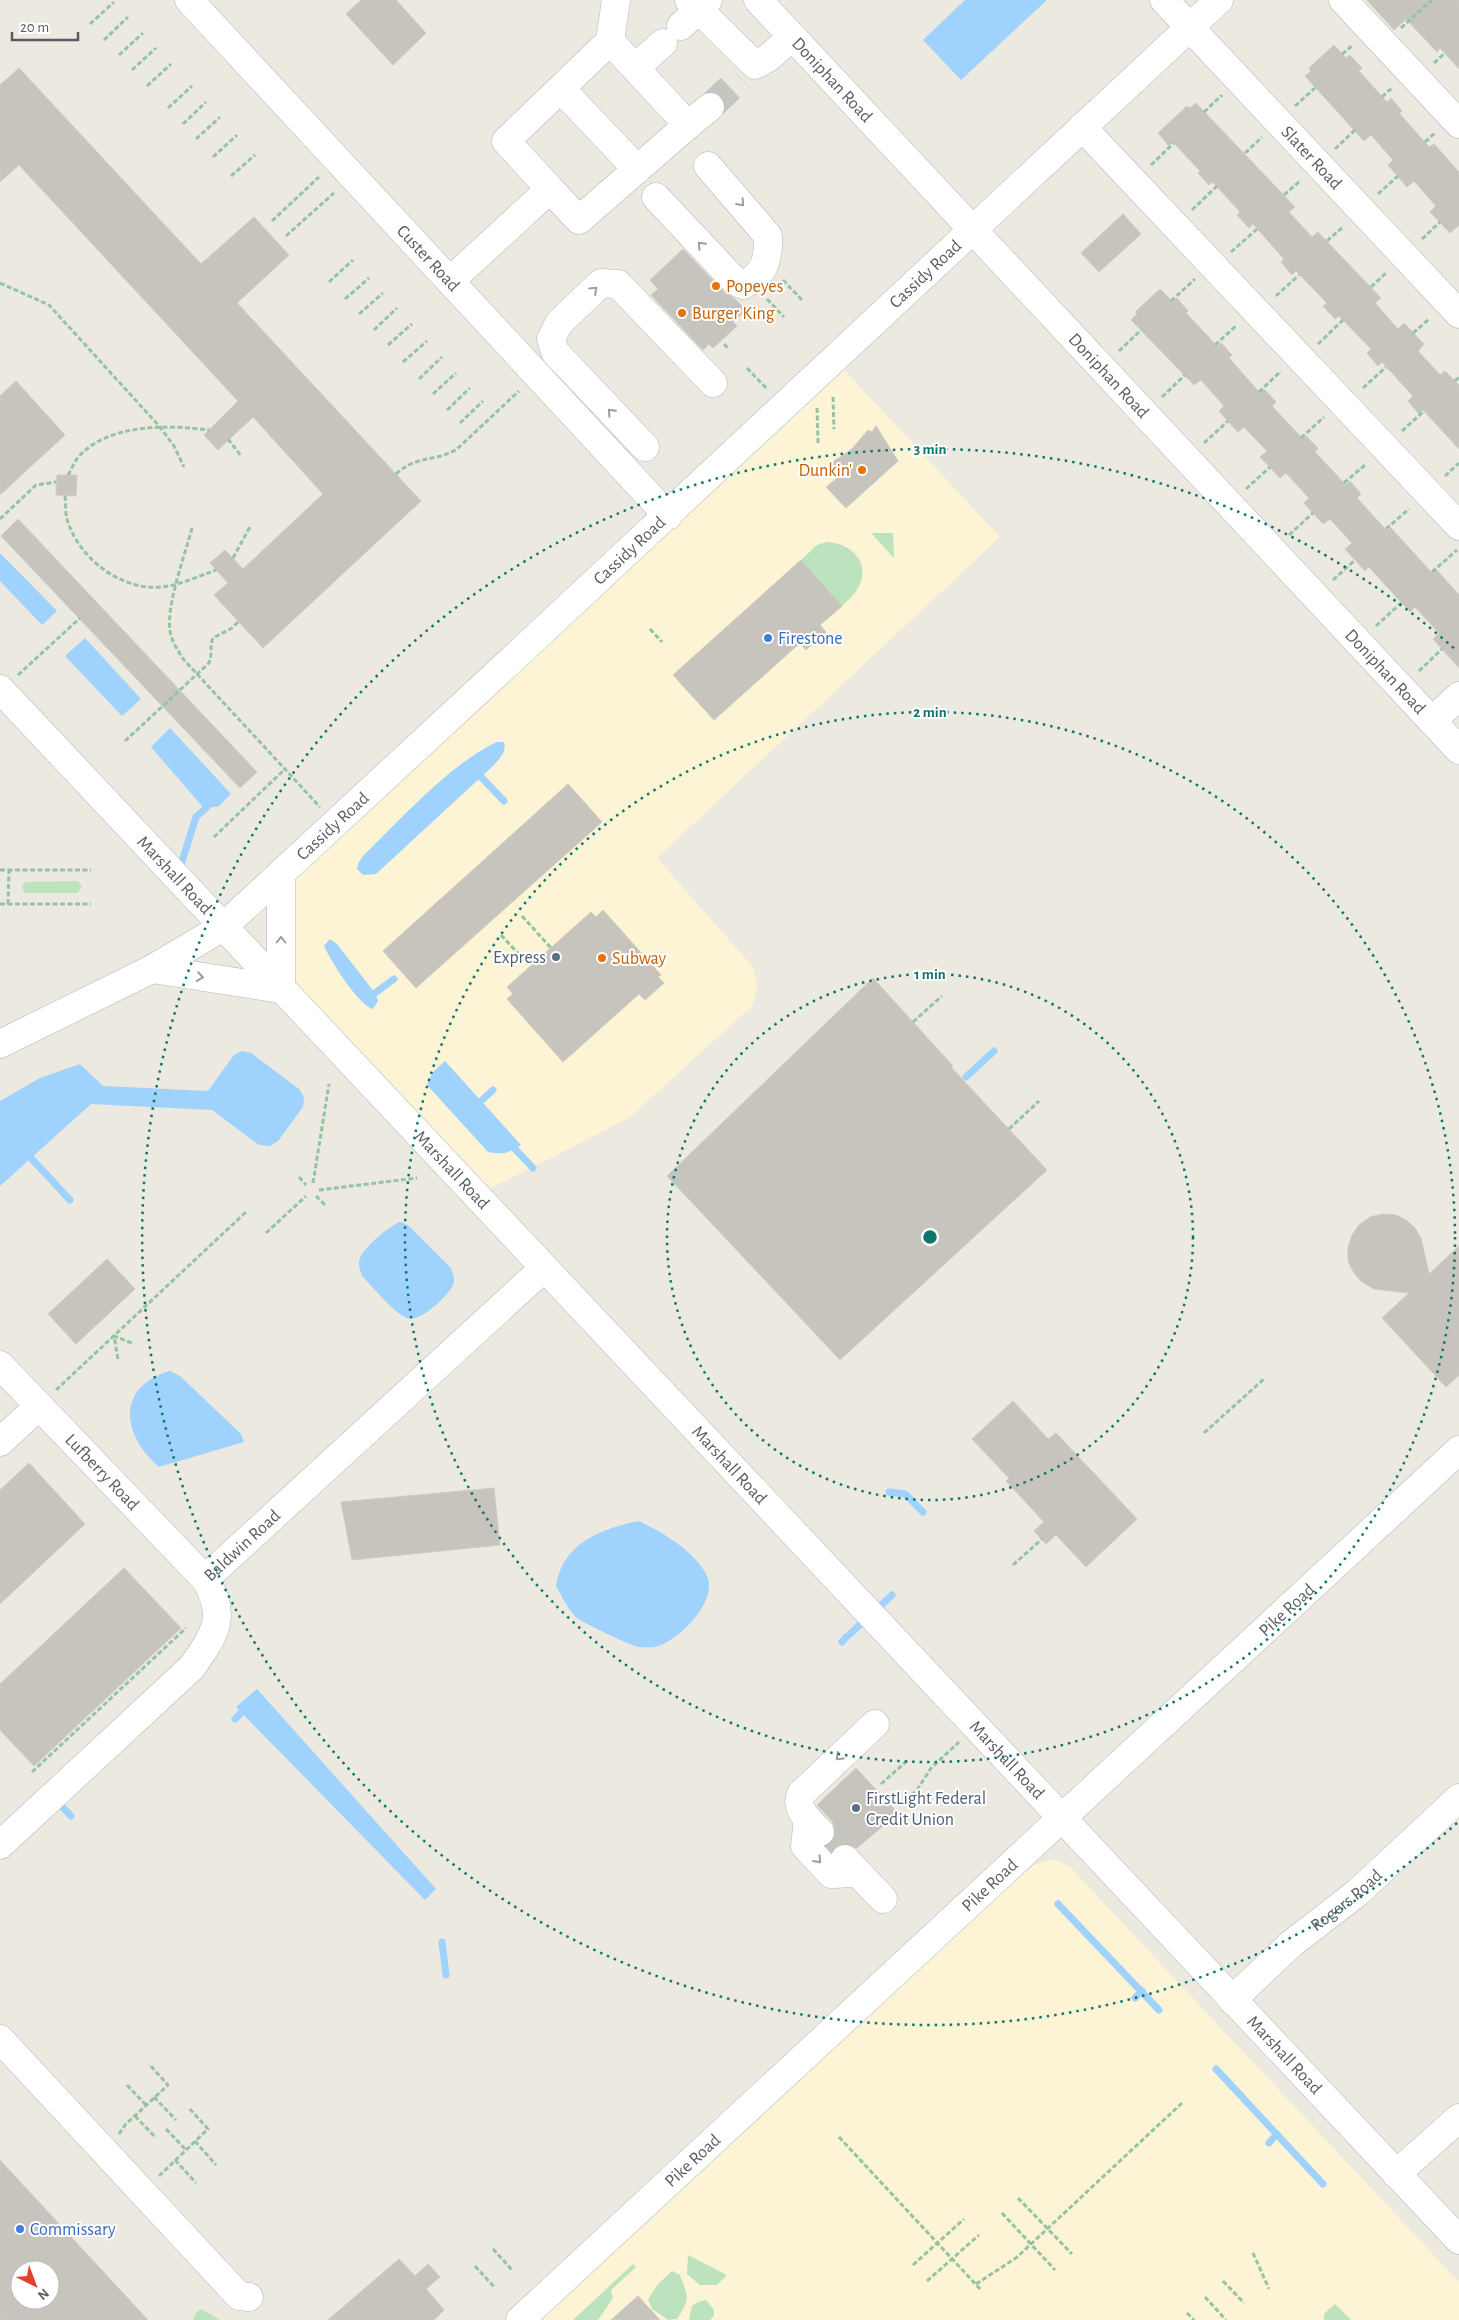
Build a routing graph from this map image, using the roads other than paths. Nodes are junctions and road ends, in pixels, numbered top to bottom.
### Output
1 (189, 0) edge
2 (616, 0) edge
3 (758, 0) edge
4 (1164, 0) edge
5 (1220, 0) edge
6 (1343, 0) edge
7 (688, 16) edge
8 (1190, 27) junction
9 (792, 36) junction
10 (610, 41) junction
11 (635, 68) junction
12 (561, 89) junction
13 (710, 107) tunnel mouth
14 (1459, 124) edge
15 (688, 125) junction
16 (1082, 127) junction
17 (708, 166) dead end
18 (637, 169) junction
19 (550, 190) junction
20 (656, 197) dead end
21 (972, 229) junction
22 (450, 281) junction
23 (1459, 314) edge
24 (713, 384) dead end
25 (645, 447) dead end
26 (668, 516) junction
27 (1459, 526) edge
28 (1, 690) edge
29 (1459, 696) edge
30 (1432, 721) junction
31 (1459, 750) edge
32 (281, 874) junction
33 (222, 927) junction
34 (152, 969) junction
35 (281, 989) junction
36 (0, 1044) edge
37 (544, 1268) junction
38 (0, 1365) edge
39 (39, 1406) junction
40 (0, 1442) edge
41 (1459, 1450) edge
42 (205, 1579) junction
43 (875, 1724) dead end
44 (1459, 1798) edge
45 (1061, 1817) junction
46 (0, 1845) edge
47 (883, 1899) dead end
48 (1232, 2000) junction
49 (0, 2039) edge
50 (1459, 2118) edge
51 (1396, 2174) junction
52 (1459, 2240) edge
53 (249, 2297) dead end
54 (520, 2320) edge

1 - 22 street, Custer Road
2 - 10 street
3 - 9 street, Doniphan Road
4 - 8 street, Slater Road
5 - 8 street, Cassidy Road
6 - 14 street
7 - 9 street
7 - 11 street
8 - 16 street, Cassidy Road
8 - 23 street, Slater Road
9 - 21 street, Doniphan Road
10 - 11 street
10 - 12 street
11 - 15 street
12 - 18 street
12 - 19 street
13 - 15 street
15 - 18 street
16 - 21 street, Cassidy Road
16 - 27 street
17 -> 20 street
18 - 19 street
19 - 22 street
21 - 26 street, Cassidy Road
21 - 30 street, Doniphan Road
22 - 26 street, Custer Road
25 -> 24 street
26 - 32 street, Cassidy Road
28 - 33 street, Marshall Road
29 - 30 street
30 - 31 street, Doniphan Road
32 - 33 street, Cassidy Road
35 -> 32 street
33 - 34 street, Cassidy Road
33 - 35 street, Marshall Road
34 -> 35 street
34 - 36 street, Cassidy Road
35 - 37 street, Marshall Road
37 - 42 street, Baldwin Road
37 - 45 street, Marshall Road
38 - 39 street, Lufberry Road
39 - 40 street
39 - 42 street, Lufberry Road
41 - 45 street, Pike Road
42 - 46 street, Baldwin Road
43 -> 47 street
44 - 48 street, Rogers Road
45 - 48 street, Marshall Road
45 - 54 street, Pike Road
48 - 51 street, Marshall Road
49 - 53 street
50 - 51 street
51 - 52 street, Marshall Road

